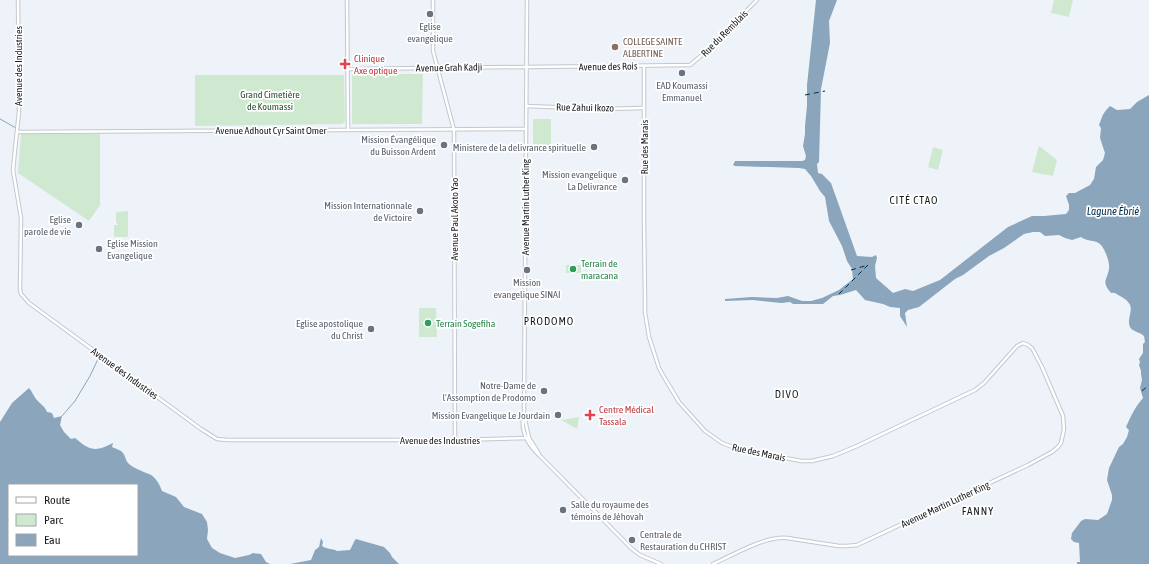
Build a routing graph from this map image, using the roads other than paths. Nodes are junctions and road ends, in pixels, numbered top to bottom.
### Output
1 (18, 0) edge
2 (347, 0) edge
3 (433, 0) edge
4 (527, 0) edge
5 (757, 0) edge
6 (690, 65) joint
7 (644, 66) junction
8 (526, 67) junction
9 (438, 68) junction
10 (348, 69) junction
11 (526, 106) junction
12 (644, 108) junction
13 (348, 129) junction
14 (526, 129) junction
15 (454, 130) junction
16 (17, 132) junction
17 (1020, 344) joint
18 (524, 414) junction
19 (529, 438) junction
20 (525, 439) junction
21 (455, 440) junction
22 (541, 457) junction
23 (661, 564) edge
24 (713, 564) edge

1 - 16 street, Avenue des Industries
2 - 10 street
3 - 9 street, Avenue Paul Akoto Yao
4 - 8 street, Avenue Martin Luther King
5 - 6 street, Rue du Remblais
6 - 7 street, Avenue des Rois
7 - 8 street, Avenue des Rois
7 - 12 street, Rue des Marais
8 - 9 street, Avenue Grah Kadji
8 - 11 street, Avenue Martin Luther King
9 - 10 street, Avenue Grah Kadji
9 - 15 street, Avenue Paul Akoto Yao
10 - 13 street
11 - 12 street, Rue Zahui Ikozo
11 - 14 street, Avenue Martin Luther King
12 - 17 street, Rue des Marais
13 - 15 street, Avenue Adhout Cyr Saint Omer
13 - 16 street, Avenue Adhout Cyr Saint Omer
14 - 15 street, Avenue Adhout Cyr Saint Omer
14 - 18 street, Avenue Martin Luther King
15 - 21 street, Avenue Paul Akoto Yao
16 - 21 street, Avenue des Industries
17 - 24 street, Avenue Martin Luther King
18 - 19 street, Avenue Martin Luther King
18 - 20 street, Avenue Martin Luther King
19 - 20 street, Avenue des Industries
19 - 22 street, Avenue Martin Luther King
20 - 21 street, Avenue des Industries
20 - 22 street, Avenue Martin Luther King
22 - 23 street, Avenue Martin Luther King

